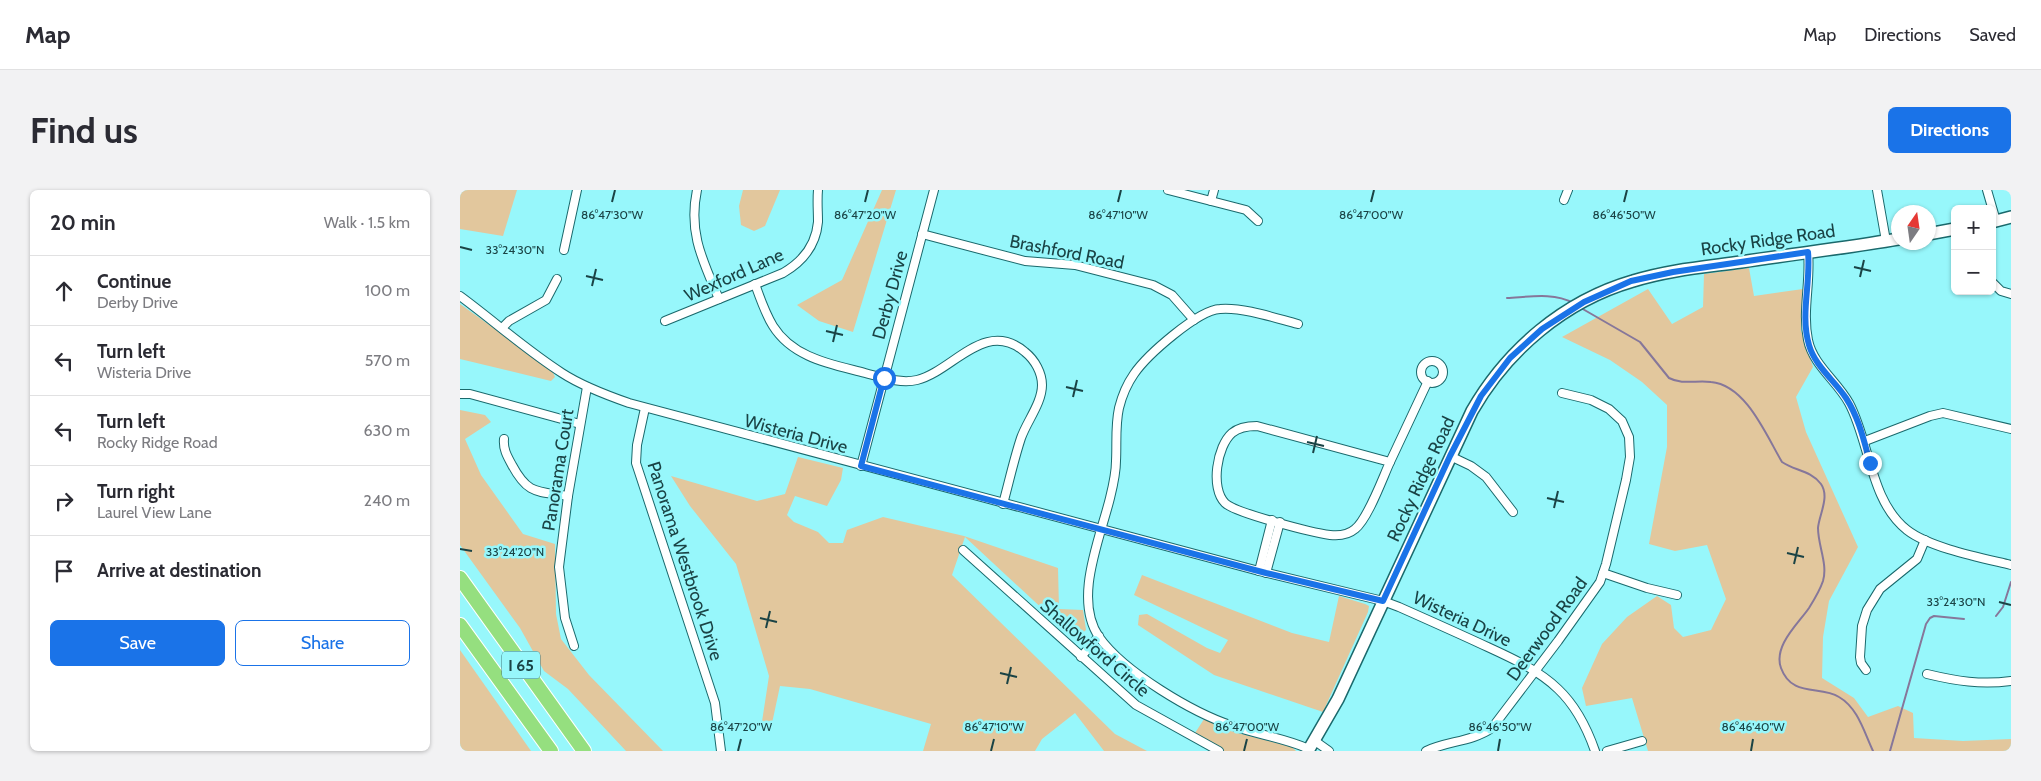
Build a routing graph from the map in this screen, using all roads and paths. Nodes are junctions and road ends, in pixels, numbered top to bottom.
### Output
1 (577, 190) edge
2 (698, 190) edge
3 (818, 190) edge
4 (934, 190) edge
5 (1168, 190) edge
6 (1214, 190) edge
7 (1568, 190) edge
8 (1878, 190) edge
9 (1987, 190) edge
10 (1564, 200) dead end
11 (1211, 201) junction
12 (1990, 205) edge
13 (2011, 217) edge
14 (1258, 221) dead end
15 (1996, 221) edge
16 (1951, 230) edge
17 (1936, 233) edge
18 (922, 234) junction
19 (1891, 240) edge
20 (1886, 241) junction
21 (564, 250) dead end
22 (1808, 252) junction
23 (557, 279) dead end
24 (755, 284) junction
25 (1996, 286) edge
26 (2011, 294) edge
27 (460, 296) edge
28 (718, 300) junction
29 (1194, 320) junction
30 (665, 321) dead end
31 (1298, 324) dead end
32 (502, 328) junction
33 (884, 378) junction
34 (1428, 381) dead end
35 (587, 387) junction
36 (1562, 393) dead end
37 (460, 394) edge
38 (645, 408) junction
39 (580, 424) junction
40 (2011, 429) edge
41 (504, 439) dead end
42 (1864, 441) junction
43 (1450, 456) junction
44 (1390, 462) junction
45 (861, 466) junction
46 (568, 496) junction
47 (1004, 504) junction
48 (1514, 512) dead end
49 (1276, 521) junction
50 (1102, 529) junction
51 (1925, 540) junction
52 (963, 550) dead end
53 (2011, 565) edge
54 (1262, 572) junction
55 (1603, 573) junction
56 (460, 578) edge
57 (1677, 595) dead end
58 (1383, 601) junction
59 (460, 625) edge
60 (1099, 636) junction
61 (574, 646) dead end
62 (1081, 657) junction
63 (1866, 670) dead end
64 (1536, 672) junction
65 (1927, 674) dead end
66 (2011, 681) edge
67 (1642, 741) dead end
68 (1311, 747) edge
69 (551, 751) edge
70 (584, 751) edge
71 (721, 751) edge
72 (1219, 751) edge
73 (1329, 751) edge
74 (1426, 751) edge
75 (1595, 751) edge
76 (1607, 751) edge

1 - 21 street
2 - 28 street
3 - 24 street, Wexford Lane
4 - 18 street, Derby Drive
5 - 11 street
6 - 11 street
7 - 10 street
8 - 20 street
9 - 12 street
11 - 14 street
13 - 15 main road
16 - 17 main road
18 - 29 street, Brashford Road
18 - 33 street, Derby Drive
19 - 20 main road, Rocky Ridge Road
20 - 22 main road, Rocky Ridge Road
22 - 42 street
22 - 43 main road, Rocky Ridge Road
23 - 32 street
24 - 28 street, Wexford Lane
24 - 33 street
25 - 26 street
27 - 32 street, Wisteria Drive
28 - 30 street, Wexford Lane
29 - 31 street
29 - 50 street
32 - 35 street, Wisteria Drive
33 - 45 street, Derby Drive
33 - 47 street
34 - 44 street
35 - 38 street, Wisteria Drive
35 - 39 street, Panorama Court
36 - 55 street, Deerwood Road
37 - 39 street
38 - 45 street, Wisteria Drive
38 - 71 street, Panorama Westbrook Drive
39 - 46 street, Panorama Court
40 - 42 street
41 - 46 street
42 - 51 street
43 - 48 street
43 - 58 main road, Rocky Ridge Road
44 - 49 street
44 - 49 street
45 - 47 street, Wisteria Drive
46 - 61 street, Panorama Court
47 - 50 street, Wisteria Drive
49 - 54 street
50 - 54 street, Wisteria Drive
50 - 60 street
51 - 53 street
51 - 63 street
52 - 62 street, Shallowford Circle
54 - 58 street, Wisteria Drive
55 - 57 street
55 - 64 street, Deerwood Road
56 - 70 highway, I 65
58 - 64 street, Wisteria Drive
58 - 68 main road, Rocky Ridge Road
59 - 69 highway, I 65
60 - 62 street
60 - 68 street
62 - 72 street, Shallowford Circle
64 - 74 street, Deerwood Road
64 - 75 street, Wisteria Drive
65 - 66 street
67 - 76 street
68 - 73 street

